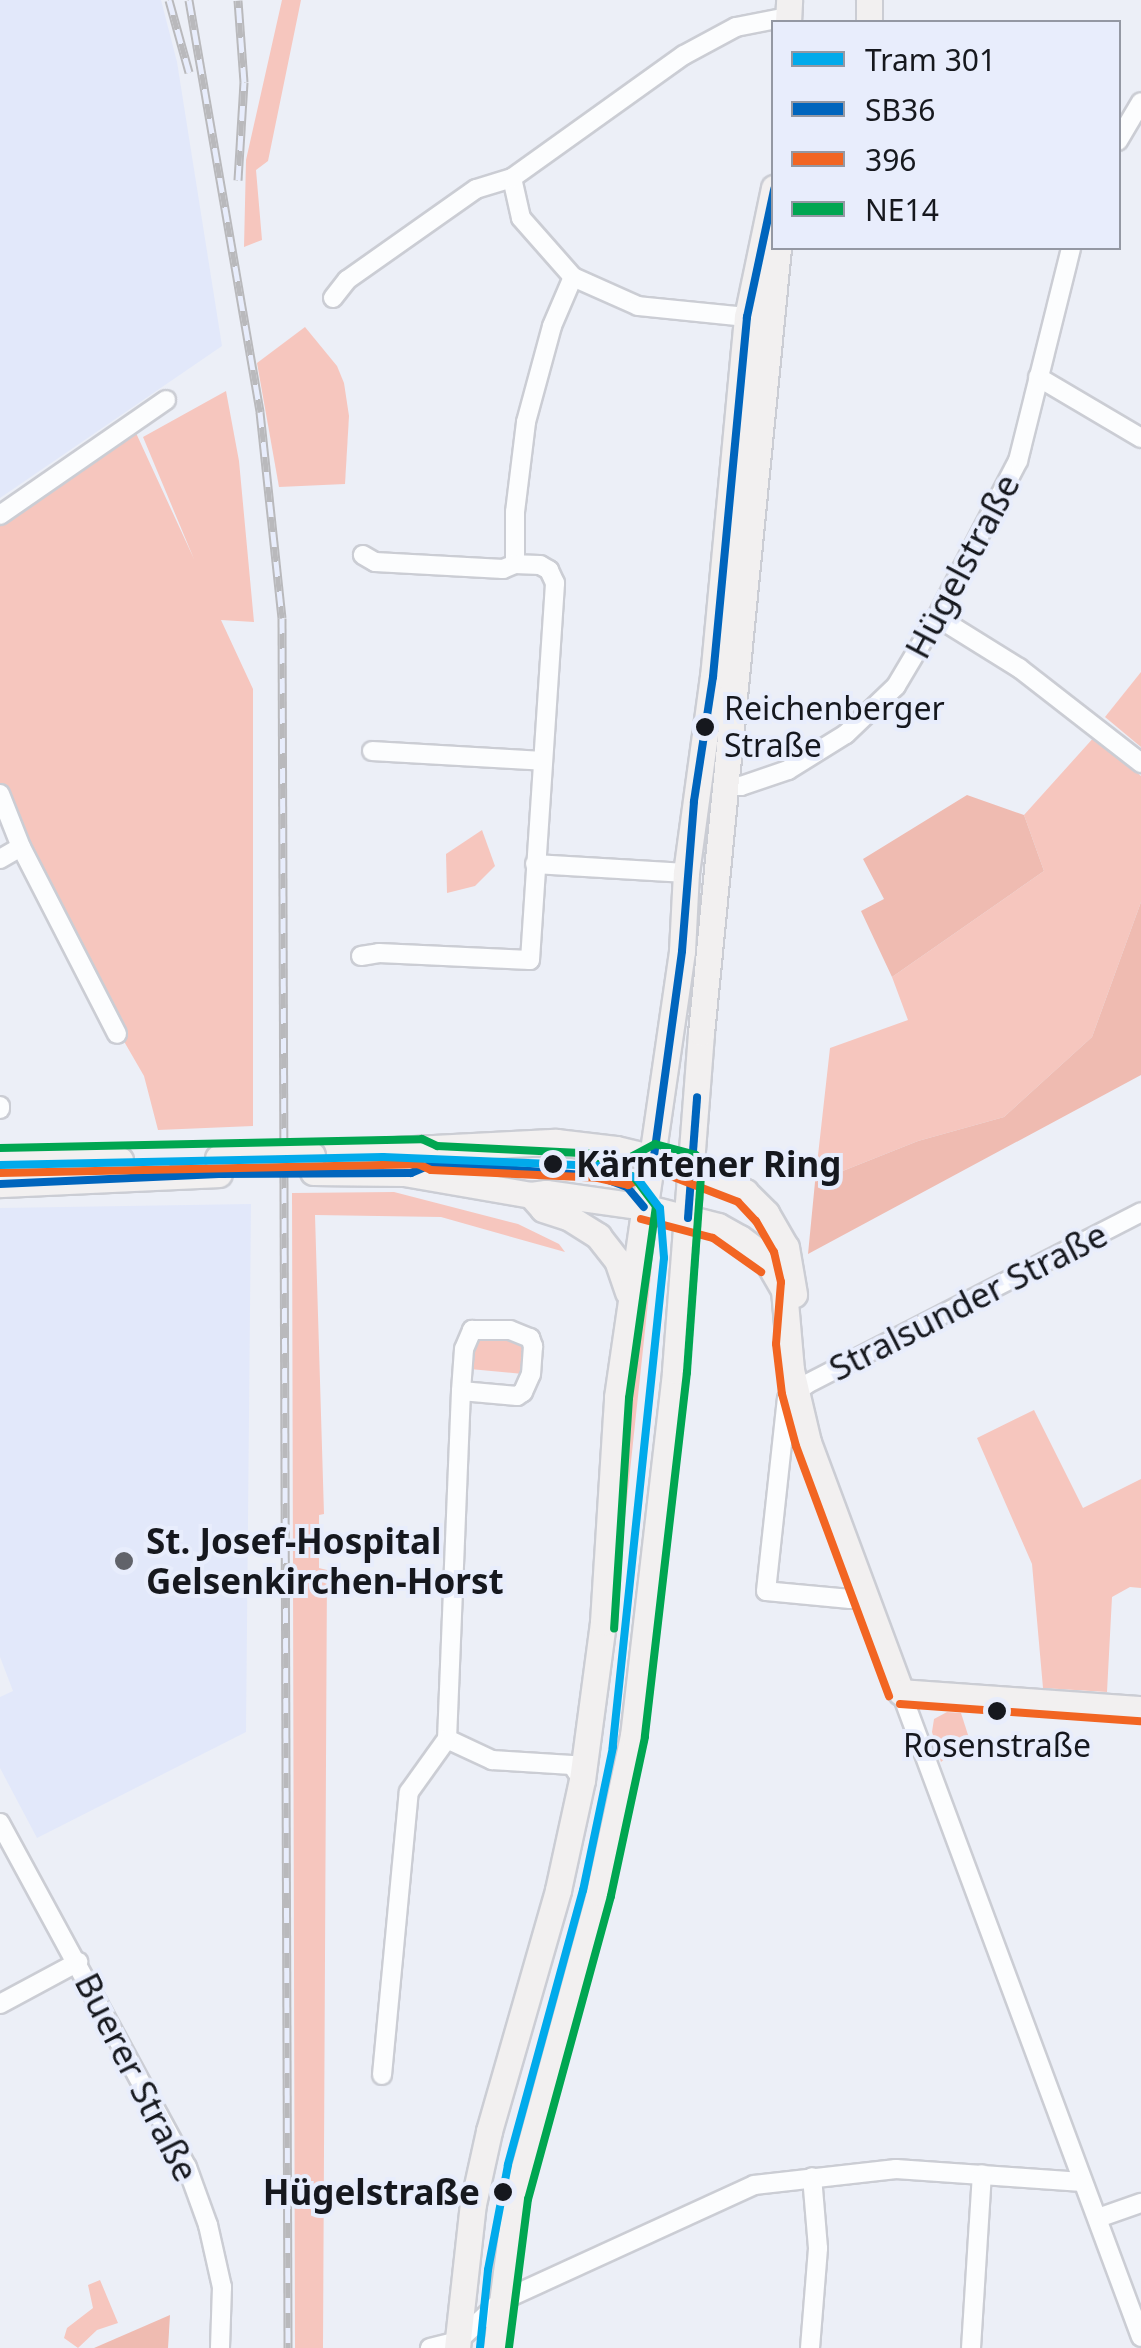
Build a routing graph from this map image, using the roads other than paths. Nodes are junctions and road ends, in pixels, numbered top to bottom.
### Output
1 (788, 13) edge
2 (1140, 106) edge
3 (1121, 136) edge
4 (512, 178) junction
5 (771, 203) edge
6 (778, 250) edge
7 (1070, 250) edge
8 (573, 276) junction
9 (333, 298) dead end
10 (748, 317) junction
11 (1038, 377) junction
12 (166, 400) dead end
13 (1141, 438) edge
14 (0, 516) edge
15 (364, 555) dead end
16 (516, 564) junction
17 (938, 617) junction
18 (726, 678) junction
19 (372, 750) dead end
20 (543, 761) junction
21 (1141, 763) edge
22 (0, 794) edge
23 (726, 794) junction
24 (694, 800) junction
25 (22, 847) junction
26 (0, 859) edge
27 (535, 864) junction
28 (686, 873) junction
29 (361, 956) dead end
30 (116, 1034) dead end
31 (654, 1156) junction
32 (0, 1161) edge
33 (312, 1163) junction
34 (691, 1167) junction
35 (58, 1171) junction
36 (0, 1184) edge
37 (531, 1195) junction
38 (644, 1207) junction
39 (1141, 1212) edge
40 (688, 1218) junction
41 (629, 1294) junction
42 (788, 1318) junction
43 (461, 1391) junction
44 (794, 1391) junction
45 (864, 1596) junction
46 (901, 1692) junction
47 (1141, 1709) edge
48 (448, 1739) junction
49 (582, 1780) junction
50 (0, 1822) edge
51 (78, 1962) junction
52 (0, 2004) edge
53 (382, 2075) dead end
54 (982, 2174) junction
55 (812, 2177) junction
56 (1082, 2182) junction
57 (1141, 2203) edge
58 (1098, 2218) junction
59 (501, 2301) junction
60 (1141, 2337) edge
61 (458, 2345) edge
62 (220, 2348) edge
63 (430, 2348) edge
64 (496, 2348) edge
65 (810, 2348) edge
66 (971, 2348) edge

1 - 4 street
2 - 3 street
4 - 8 street
4 - 9 street
5 - 10 main road
6 - 18 main road
7 - 11 street, Hügelstraße
8 - 10 street
8 - 16 street
10 - 18 main road
11 - 13 street
11 - 17 street, Hügelstraße
12 - 14 street
15 - 16 street
16 - 20 street
17 - 21 street
17 - 23 street, Hügelstraße
18 - 23 main road
18 - 24 main road
19 - 20 street
20 - 27 street
22 - 25 street
23 - 24 street
23 - 34 main road
24 - 28 main road
25 - 26 street
25 - 30 street
27 - 28 street
27 - 29 street
28 - 31 main road
31 - 33 main road
31 - 34 main road
31 - 38 main road
32 - 35 main road
33 - 35 main road, bridge
33 - 37 main road
34 - 40 main road
34 - 42 main road
35 - 36 main road
37 - 38 main road
37 - 41 main road
38 - 40 main road
38 - 41 main road
39 - 44 street, Stralsunder Straße
40 - 42 main road
40 - 59 main road
41 - 49 main road
42 - 44 main road
43 - 43 street
43 - 48 street
44 - 45 main road
44 - 45 street
45 - 46 main road
46 - 47 main road
46 - 56 street
48 - 49 street
48 - 53 street
49 - 61 main road
50 - 51 street, Buerer Straße
51 - 52 street
51 - 62 street, Buerer Straße
54 - 55 street
54 - 56 street
54 - 66 street
55 - 59 street
55 - 65 street
56 - 58 street
57 - 58 street
58 - 60 street
59 - 61 street
59 - 64 main road
61 - 63 street

